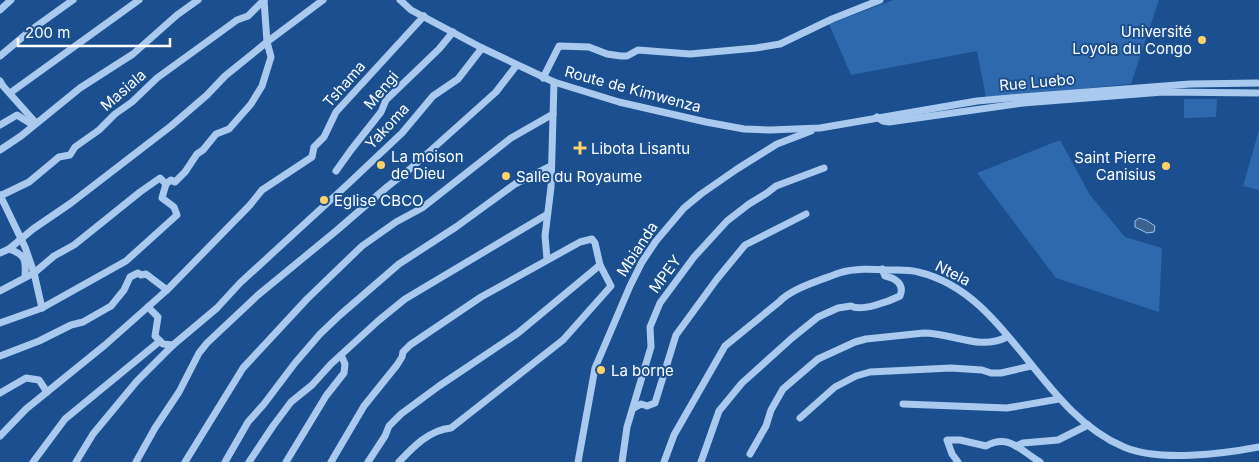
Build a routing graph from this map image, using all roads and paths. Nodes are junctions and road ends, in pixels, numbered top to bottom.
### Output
1 (11, 0) edge
2 (74, 0) edge
3 (139, 0) edge
4 (198, 0) edge
5 (264, 0) edge
6 (323, 0) edge
7 (400, 0) edge
8 (880, 0) edge
9 (0, 10) edge
10 (424, 16) junction
11 (453, 32) junction
12 (267, 42) junction
13 (482, 48) junction
14 (0, 56) edge
15 (516, 66) junction
16 (542, 78) junction
17 (0, 81) edge
18 (554, 82) junction
19 (1259, 83) edge
20 (10, 93) junction
21 (1259, 93) edge
22 (553, 114) junction
23 (877, 117) junction
24 (34, 124) junction
25 (0, 125) edge
26 (820, 128) junction
27 (0, 150) edge
28 (551, 166) junction
29 (824, 168) dead end
30 (336, 172) dead end
31 (166, 184) junction
32 (0, 195) edge
33 (806, 214) dead end
34 (546, 215) junction
35 (22, 238) junction
36 (9, 249) junction
37 (0, 253) edge
38 (547, 259) junction
39 (600, 265) junction
40 (882, 269) junction
41 (34, 273) junction
42 (25, 277) junction
43 (167, 290) junction
44 (0, 291) edge
45 (148, 306) junction
46 (42, 308) junction
47 (0, 323) edge
48 (1007, 336) junction
49 (160, 341) junction
50 (173, 345) junction
51 (341, 355) junction
52 (0, 356) edge
53 (1031, 366) junction
54 (47, 392) junction
55 (0, 393) edge
56 (1059, 399) junction
57 (903, 404) dead end
58 (634, 408) junction
59 (800, 418) dead end
60 (1088, 425) junction
61 (0, 436) edge
62 (1016, 446) junction
63 (1259, 448) edge
64 (750, 454) dead end
65 (32, 462) edge
66 (76, 462) edge
67 (136, 462) edge
68 (186, 462) edge
69 (225, 462) edge
70 (249, 462) edge
71 (286, 462) edge
72 (331, 462) edge
73 (368, 462) edge
74 (399, 462) edge
75 (578, 462) edge
76 (622, 462) edge
77 (664, 462) edge
78 (701, 462) edge
79 (958, 462) edge
80 (1040, 462) edge

1 - 9 street
2 - 14 street
3 - 20 street
4 - 24 street
5 - 12 street
5 - 32 street, Masiala
6 - 12 street
7 - 10 street, Route de Kimwenza
8 - 16 street
10 - 11 street, Route de Kimwenza
10 - 43 street, Tshama
11 - 13 street, Route de Kimwenza
11 - 30 street, Mengi
12 - 31 street
12 - 35 street
13 - 15 street, Route de Kimwenza
13 - 50 street, Yakoma
15 - 16 street, Route de Kimwenza
15 - 67 street
16 - 18 street, Route de Kimwenza
17 - 20 street
18 - 22 street
18 - 26 street, Route de Kimwenza
19 - 23 street, Rue Luebo
20 - 24 street
21 - 23 street
22 - 28 street
22 - 68 street
23 - 26 street, Rue Luebo
24 - 25 street
24 - 27 street
26 - 75 street, Mbianda
28 - 34 street
28 - 69 street
29 - 58 street, MPEY
31 - 41 street
31 - 46 street
32 - 35 street
33 - 58 street
34 - 38 street
34 - 51 street
35 - 36 street
35 - 41 street
36 - 37 street
36 - 42 street
38 - 39 street
38 - 72 street
39 - 73 street
39 - 74 street
40 - 48 street, Ntela
40 - 77 street, Ntela
40 - 78 street
41 - 42 street
41 - 46 street
42 - 44 street
43 - 45 street, Tshama
43 - 52 street
45 - 49 street
45 - 54 street, Tshama
46 - 47 street
48 - 53 street, Ntela
48 - 64 street
49 - 50 street
49 - 65 street
50 - 66 street, Yakoma
51 - 70 street
51 - 71 street
53 - 56 street, Ntela
53 - 59 street
54 - 55 street
54 - 61 street, Tshama
56 - 57 street
56 - 60 street, Ntela
58 - 76 street, MPEY
60 - 62 street
60 - 63 street, Ntela
62 - 79 street
62 - 80 street

